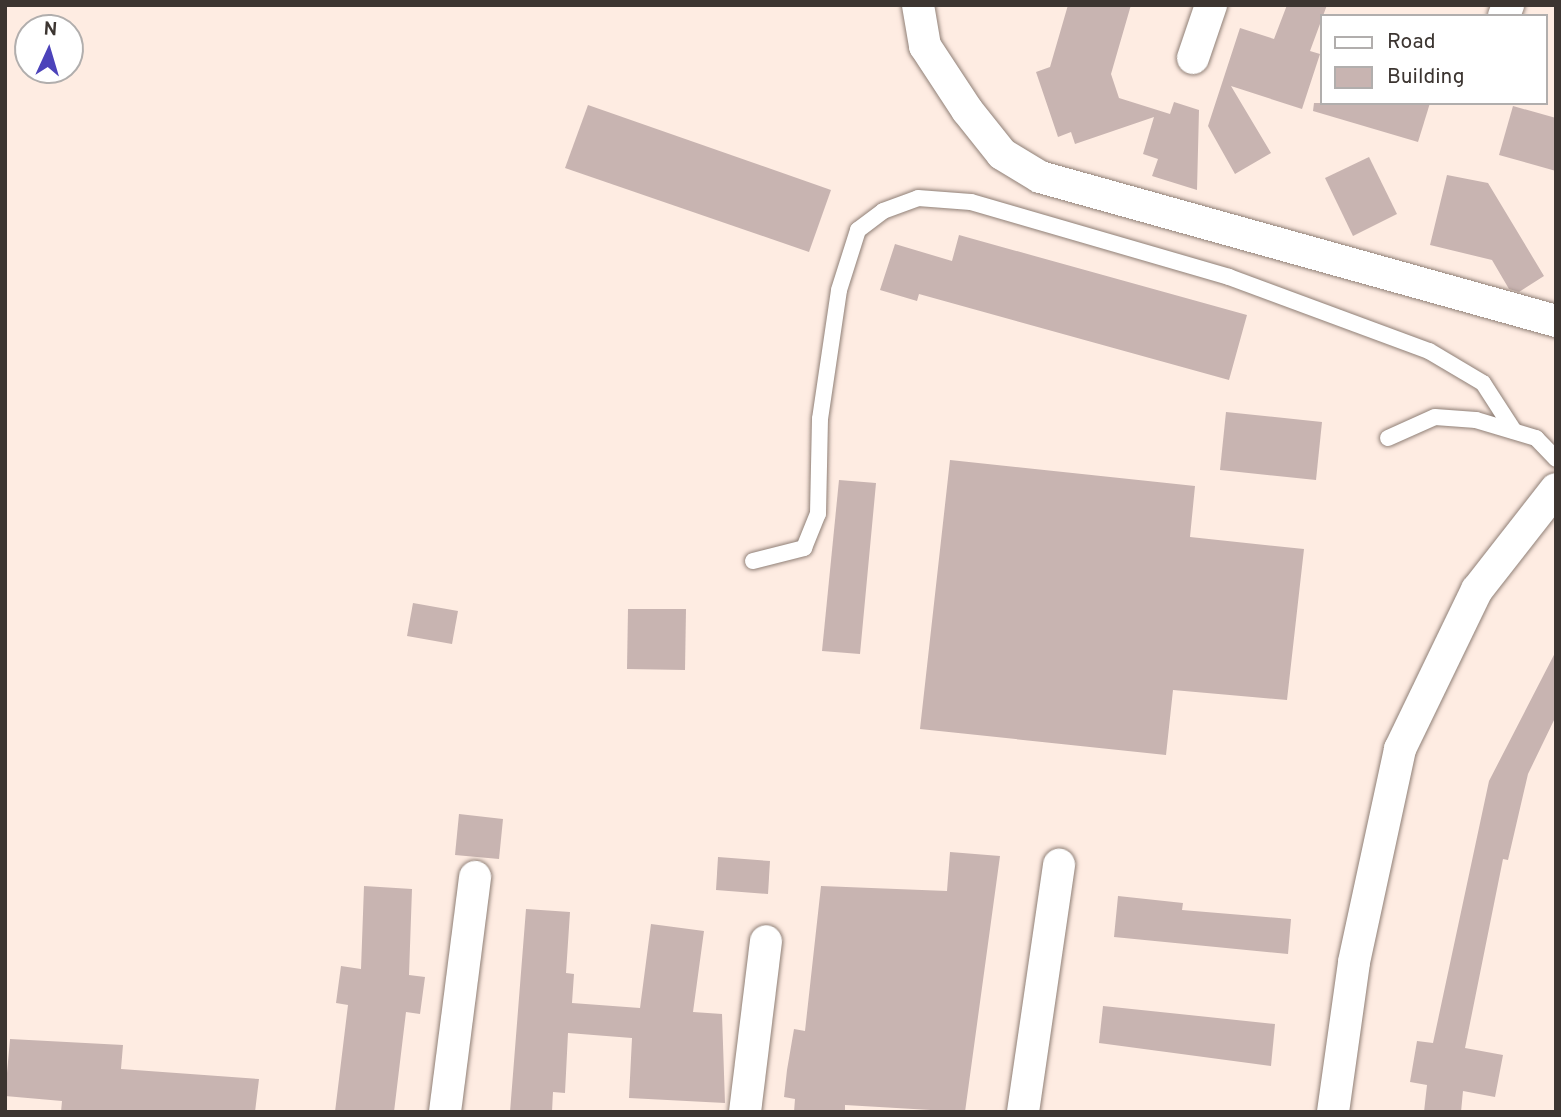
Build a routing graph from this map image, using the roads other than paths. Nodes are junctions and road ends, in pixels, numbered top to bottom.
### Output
1 (918, 5) edge
2 (1211, 5) edge
3 (1193, 58) dead end
4 (1556, 321) edge
5 (1514, 431) junction
6 (1388, 438) dead end
7 (1556, 459) edge
8 (1556, 489) edge
9 (753, 561) dead end
10 (1059, 865) dead end
11 (475, 877) dead end
12 (766, 940) dead end
13 (445, 1112) edge
14 (746, 1112) edge
15 (1023, 1112) edge
16 (1333, 1112) edge

1 - 4 street
2 - 3 street
5 - 6 lane
5 - 7 lane
5 - 9 lane
8 - 16 street
10 - 15 street
11 - 13 street
12 - 14 street

